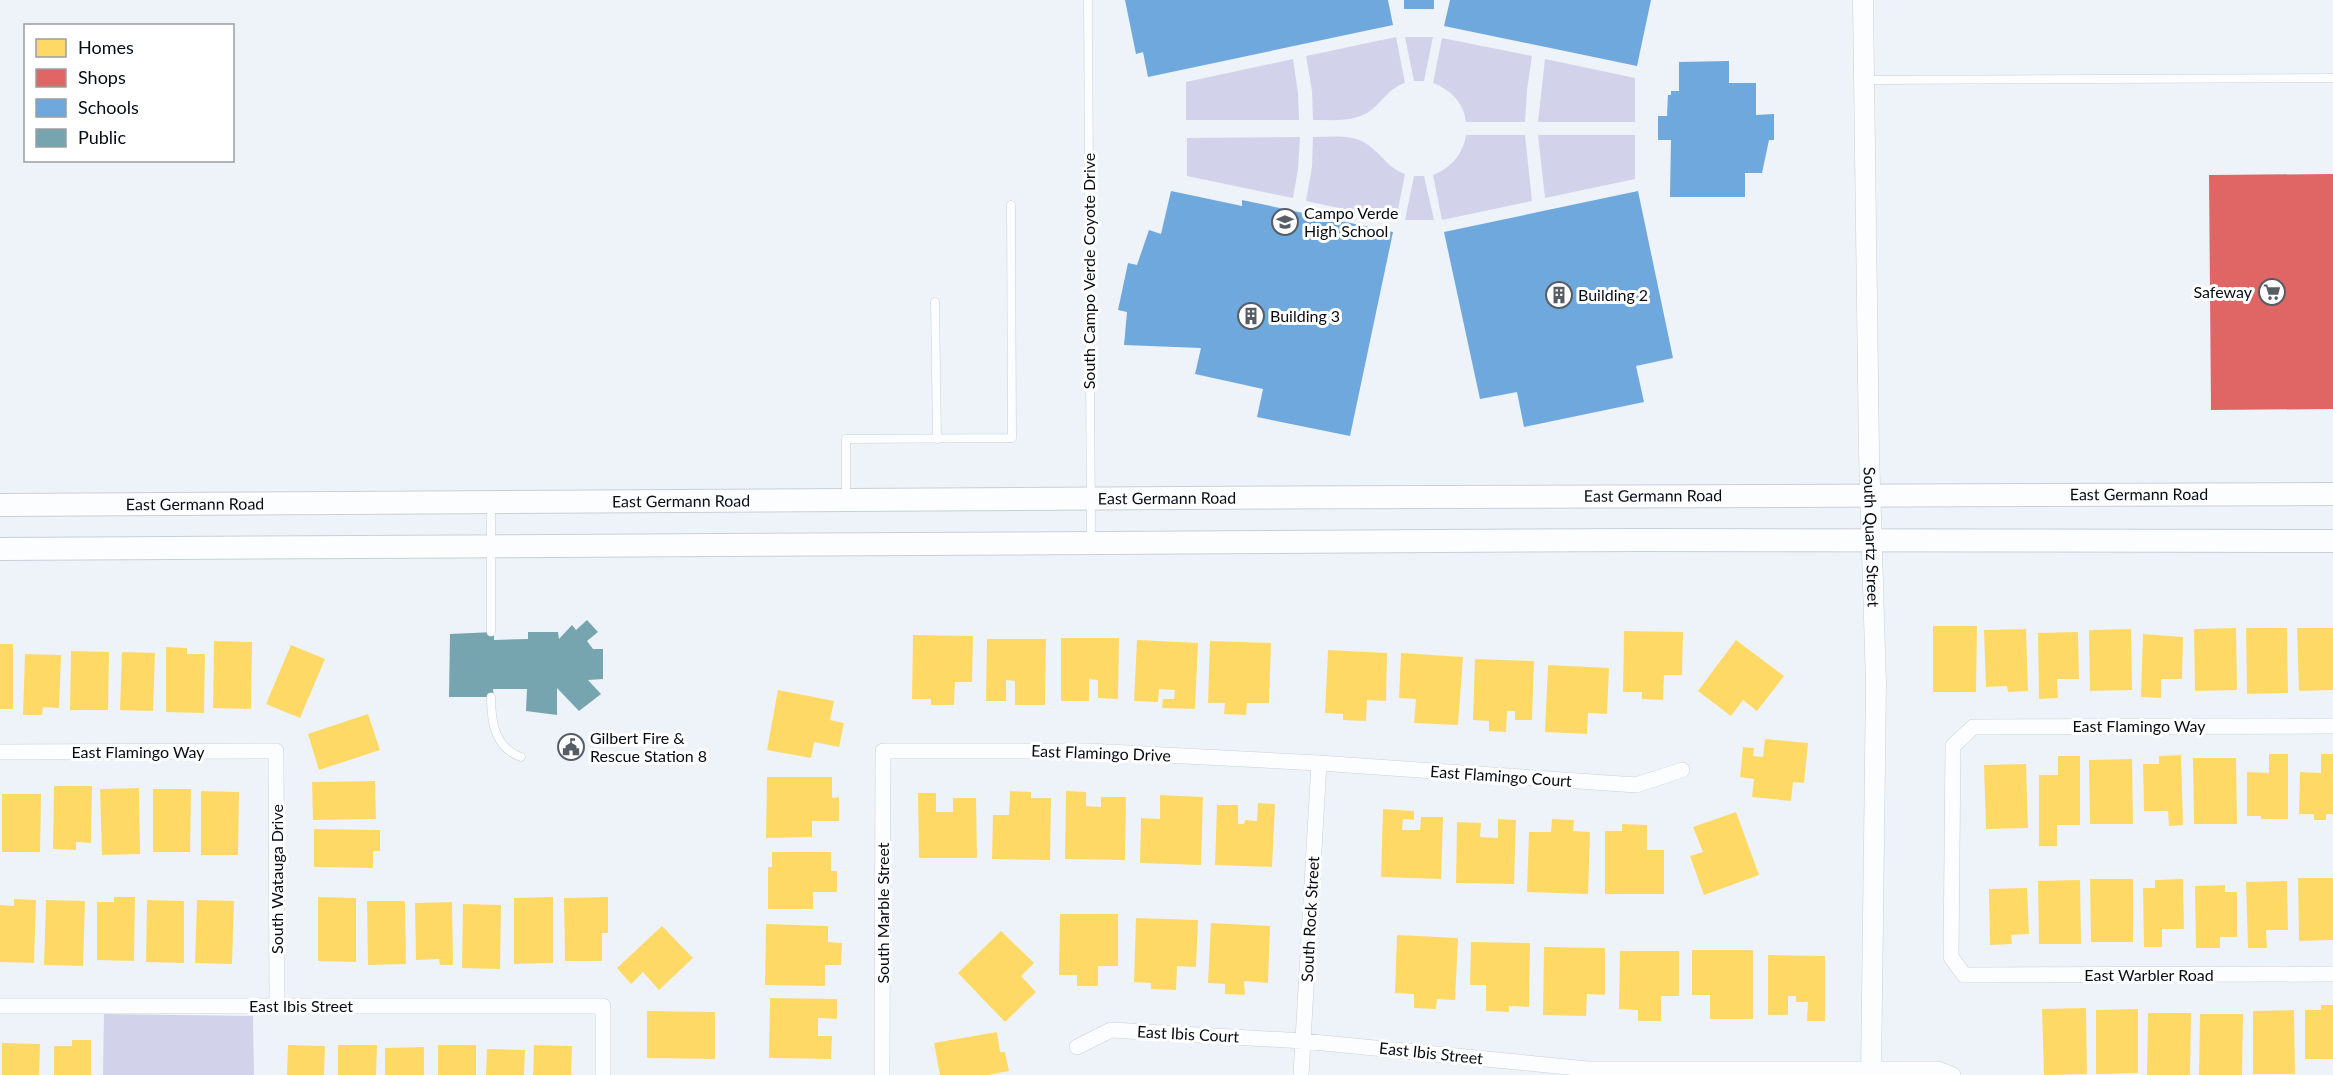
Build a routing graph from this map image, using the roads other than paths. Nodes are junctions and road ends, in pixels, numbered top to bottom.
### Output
1 (1088, 0) edge
2 (1863, 0) edge
3 (2333, 78) edge
4 (1864, 80) junction
5 (1011, 205) dead end
6 (935, 302) dead end
7 (937, 439) junction
8 (1870, 494) junction
9 (2333, 494) edge
10 (846, 499) junction
11 (1091, 499) junction
12 (491, 503) junction
13 (0, 505) edge
14 (1872, 540) junction
15 (2333, 541) edge
16 (1091, 543) junction
17 (492, 545) junction
18 (0, 549) edge
19 (491, 632) dead end
20 (490, 697) dead end
21 (2333, 726) edge
22 (276, 751) joint
23 (883, 751) joint
24 (0, 752) edge
25 (521, 757) dead end
26 (1319, 763) junction
27 (1682, 771) dead end
28 (2333, 974) edge
29 (1964, 975) joint
30 (0, 1006) edge
31 (277, 1006) junction
32 (1303, 1041) junction
33 (1077, 1047) dead end
34 (1663, 1072) edge
35 (1871, 1072) edge
36 (603, 1075) edge
37 (882, 1075) edge
38 (1301, 1075) edge
39 (1953, 1075) edge

1 - 11 lane, South Campo Verde Coyote Drive
2 - 4 street, South Quartz Street
3 - 4 lane
4 - 8 street, South Quartz Street
5 - 7 lane
6 - 7 lane
7 - 10 lane
8 - 9 main road, East Germann Road
8 - 11 main road, East Germann Road
8 - 14 street, South Quartz Street
10 - 11 main road, East Germann Road
10 - 12 main road, East Germann Road
11 - 16 lane, South Campo Verde Coyote Drive
12 - 13 main road, East Germann Road
12 - 17 lane
14 - 15 main road
14 - 16 main road
14 - 35 street, South Quartz Street
16 - 17 main road
17 - 18 main road
17 - 19 lane
20 - 25 lane
21 - 29 street, East Flamingo Way
22 - 24 street, East Flamingo Way
22 - 31 street, South Watauga Drive
23 - 26 street, East Flamingo Drive
23 - 37 street, South Marble Street
26 - 27 street, East Flamingo Court
26 - 32 street, South Rock Street
28 - 29 street, East Warbler Road
30 - 31 street, East Ibis Street
31 - 36 street, East Ibis Street
32 - 33 street, East Ibis Court
32 - 34 street, East Ibis Street
32 - 38 street, South Rock Street
34 - 35 street, East Ibis Street
35 - 39 street, East Ibis Street

